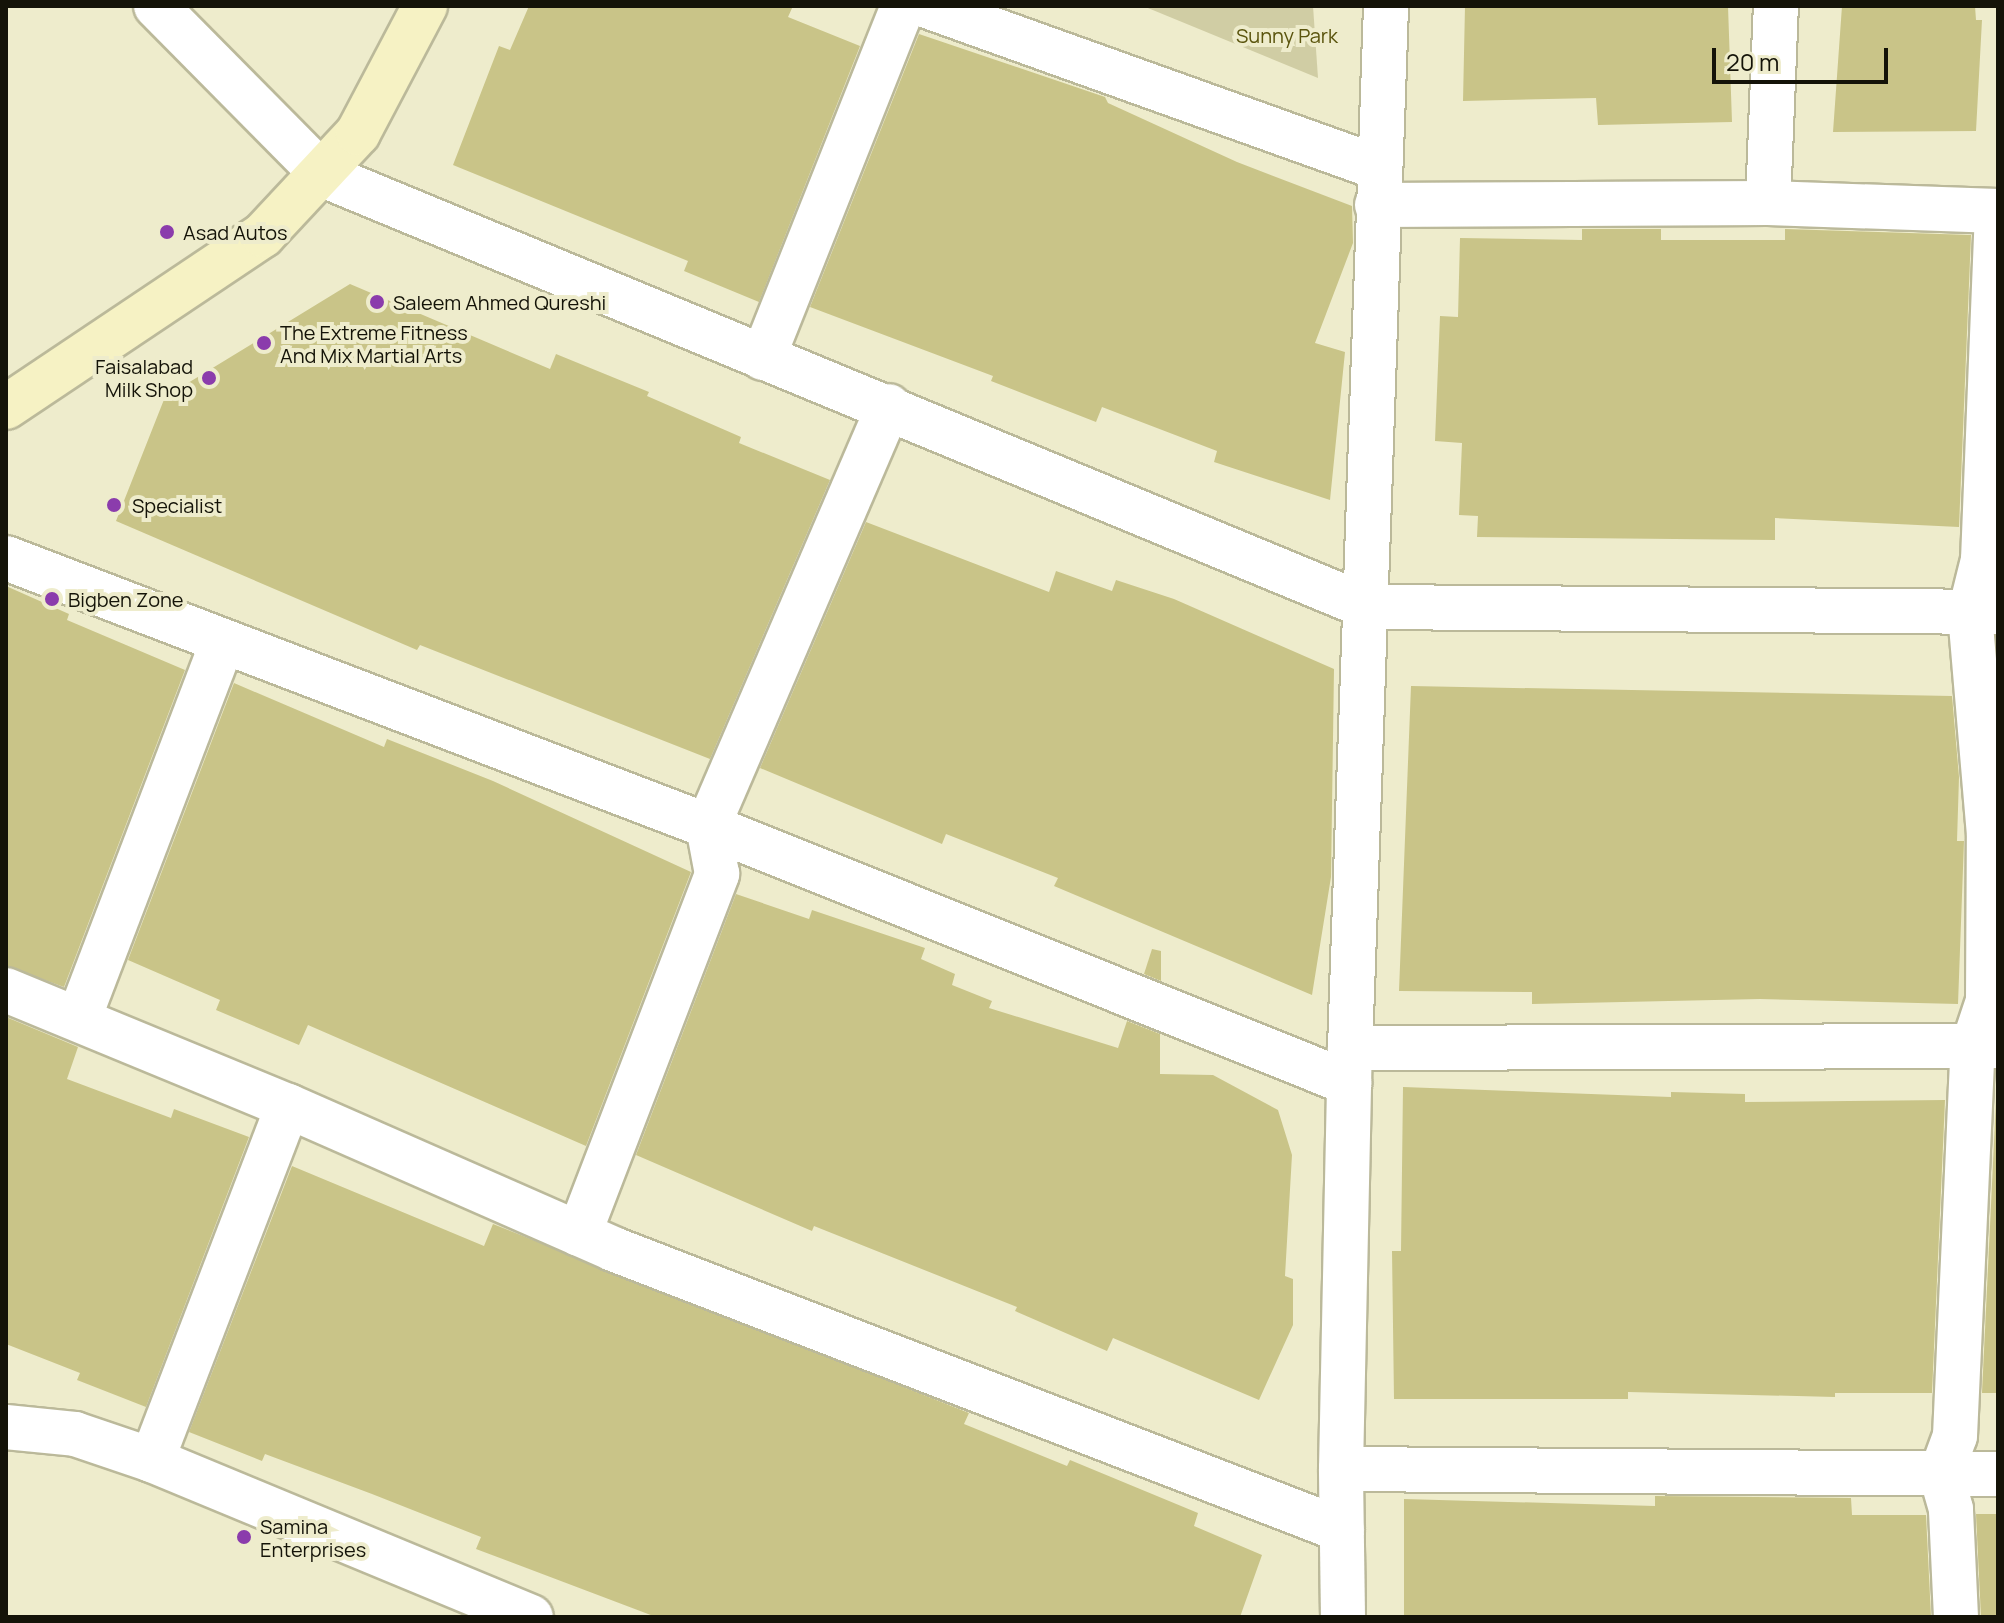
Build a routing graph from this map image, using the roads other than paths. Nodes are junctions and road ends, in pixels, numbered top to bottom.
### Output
1 (156, 6) edge
2 (425, 6) edge
3 (903, 6) edge
4 (927, 6) edge
5 (1386, 6) edge
6 (1776, 6) edge
7 (323, 175) junction
8 (1378, 187) junction
9 (1768, 203) junction
10 (1997, 211) edge
11 (763, 358) junction
12 (889, 406) junction
13 (6, 407) edge
14 (6, 558) edge
15 (1368, 607) junction
16 (1984, 612) edge
17 (222, 643) junction
18 (708, 826) junction
19 (6, 990) edge
20 (79, 1018) junction
21 (1986, 1046) edge
22 (1350, 1066) junction
23 (288, 1106) junction
24 (579, 1234) junction
25 (6, 1427) edge
26 (152, 1460) junction
27 (1341, 1469) junction
28 (1941, 1474) junction
29 (1998, 1474) edge
30 (1342, 1530) junction
31 (531, 1617) edge
32 (1343, 1617) edge
33 (1956, 1617) edge

1 - 7 street
2 - 7 street
3 - 11 street
4 - 8 street
5 - 8 street
6 - 9 street
7 - 11 street
7 - 13 street
8 - 9 street
8 - 15 street
9 - 10 street
10 - 16 street
11 - 12 street
12 - 15 street
12 - 18 street
14 - 17 street
15 - 16 street
15 - 22 street
16 - 21 street
17 - 18 street
17 - 20 street
18 - 22 street
18 - 24 street
19 - 20 street
20 - 23 street
21 - 22 street
21 - 28 street
22 - 27 street
23 - 24 street
23 - 26 street
24 - 30 street
25 - 26 street
26 - 31 street
27 - 28 street
27 - 30 street
28 - 29 street
28 - 33 street
30 - 32 street

